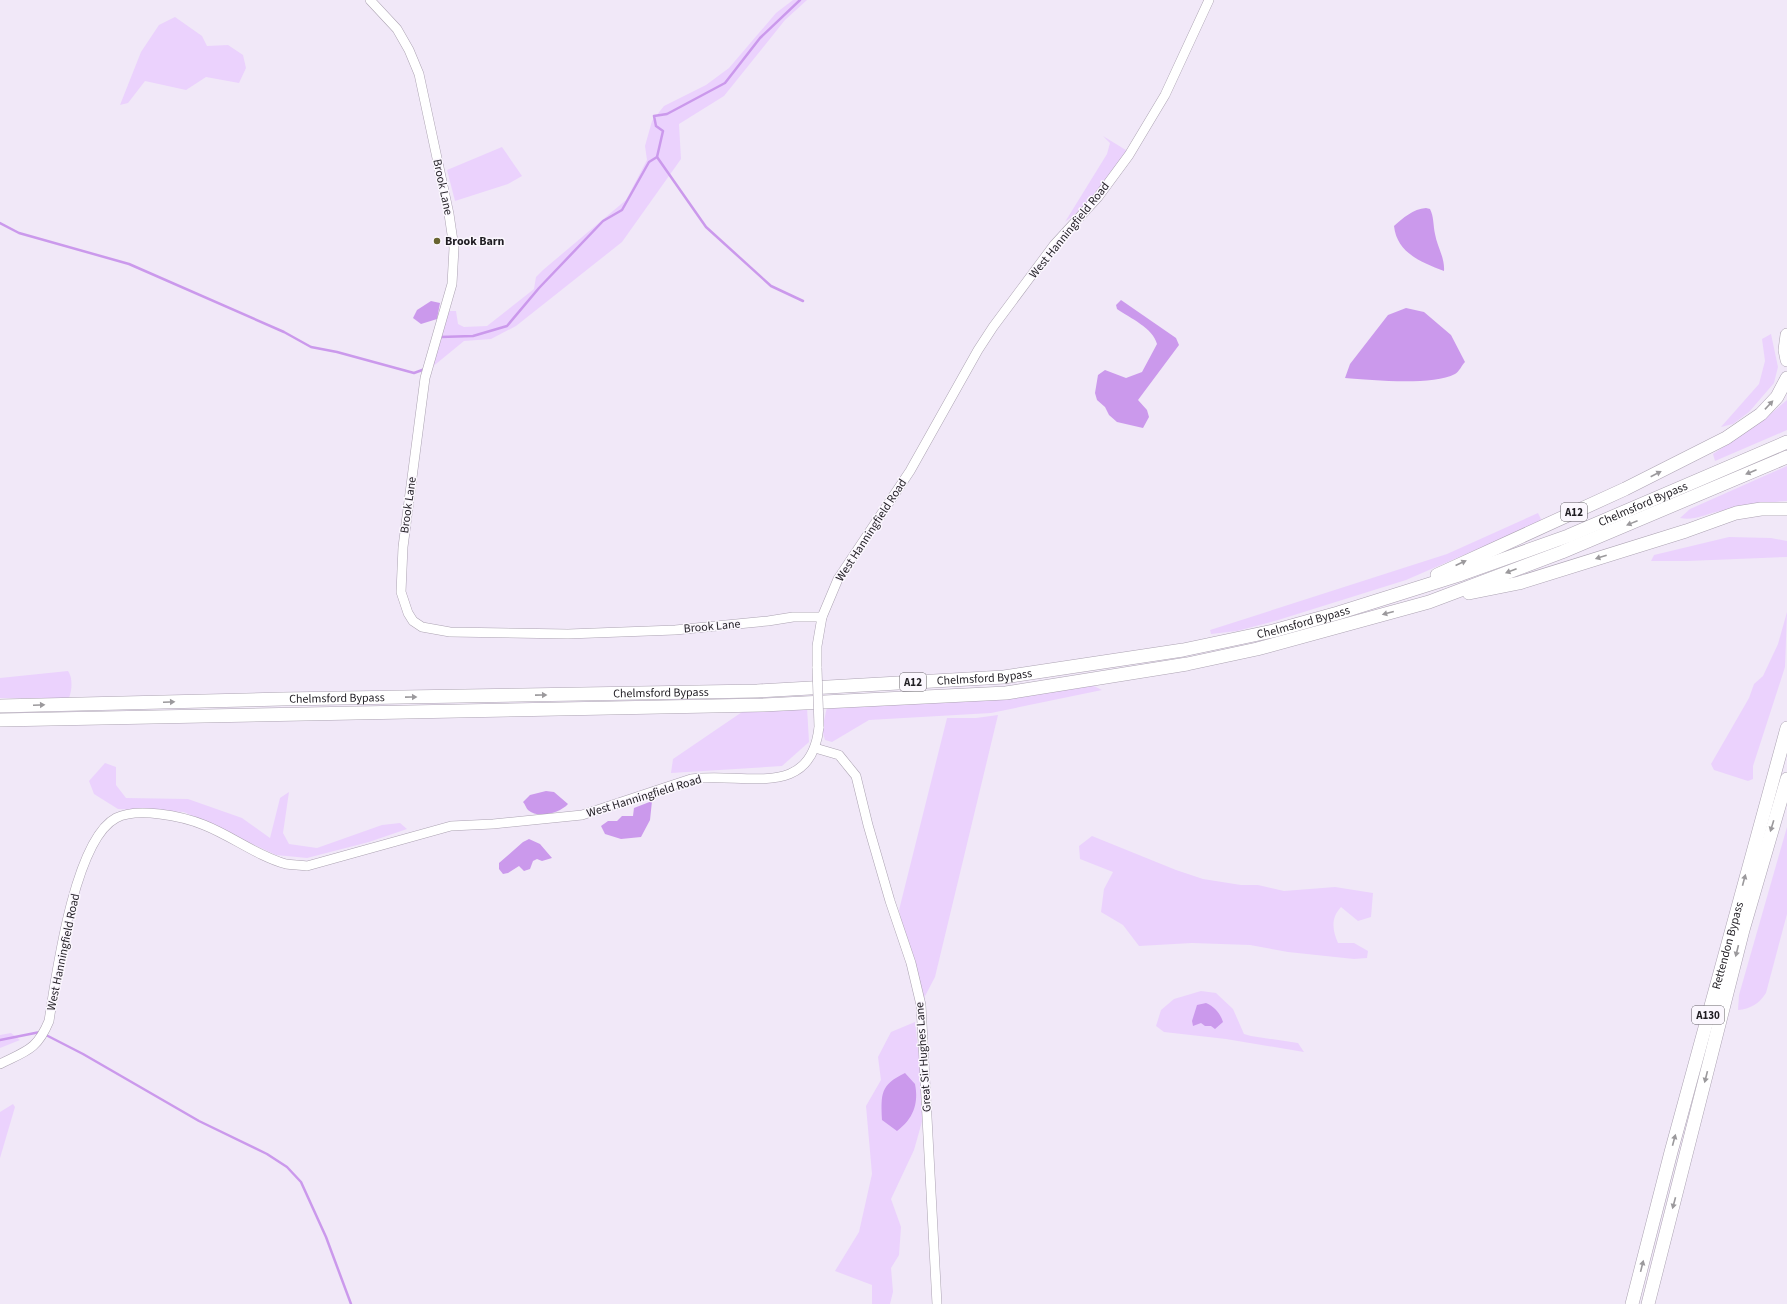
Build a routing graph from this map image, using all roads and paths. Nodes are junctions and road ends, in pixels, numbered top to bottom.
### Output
1 (370, 0) edge
2 (1209, 0) edge
3 (1787, 335) edge
4 (1787, 360) edge
5 (1787, 378) edge
6 (1787, 442) edge
7 (1787, 457) edge
8 (1787, 509) edge
9 (1787, 518) edge
10 (1686, 531) junction
11 (1401, 593) junction
12 (1429, 602) junction
13 (822, 617) junction
14 (0, 706) edge
15 (0, 720) edge
16 (1787, 728) edge
17 (814, 748) junction
18 (1787, 778) edge
19 (0, 1064) edge
20 (937, 1304) edge
21 (1632, 1304) edge
22 (1648, 1304) edge

1 - 13 street, Brook Lane
2 - 13 street, West Hanningfield Road
3 - 4 highway
11 -> 5 highway, A12
6 - 11 highway, Chelmsford Bypass / A12
7 -> 12 highway, Chelmsford Bypass / A12
8 - 10 highway, A12
9 - 10 highway, A12
10 -> 12 highway, A12
14 -> 11 highway, Chelmsford Bypass / A12
12 -> 15 highway, Chelmsford Bypass / A12
13 - 17 street, West Hanningfield Road, bridge
21 -> 16 highway, Rettendon Bypass / A130
17 - 19 street, West Hanningfield Road
17 - 20 street, Great Sir Hughes Lane
18 -> 22 highway, Rettendon Bypass / A130

